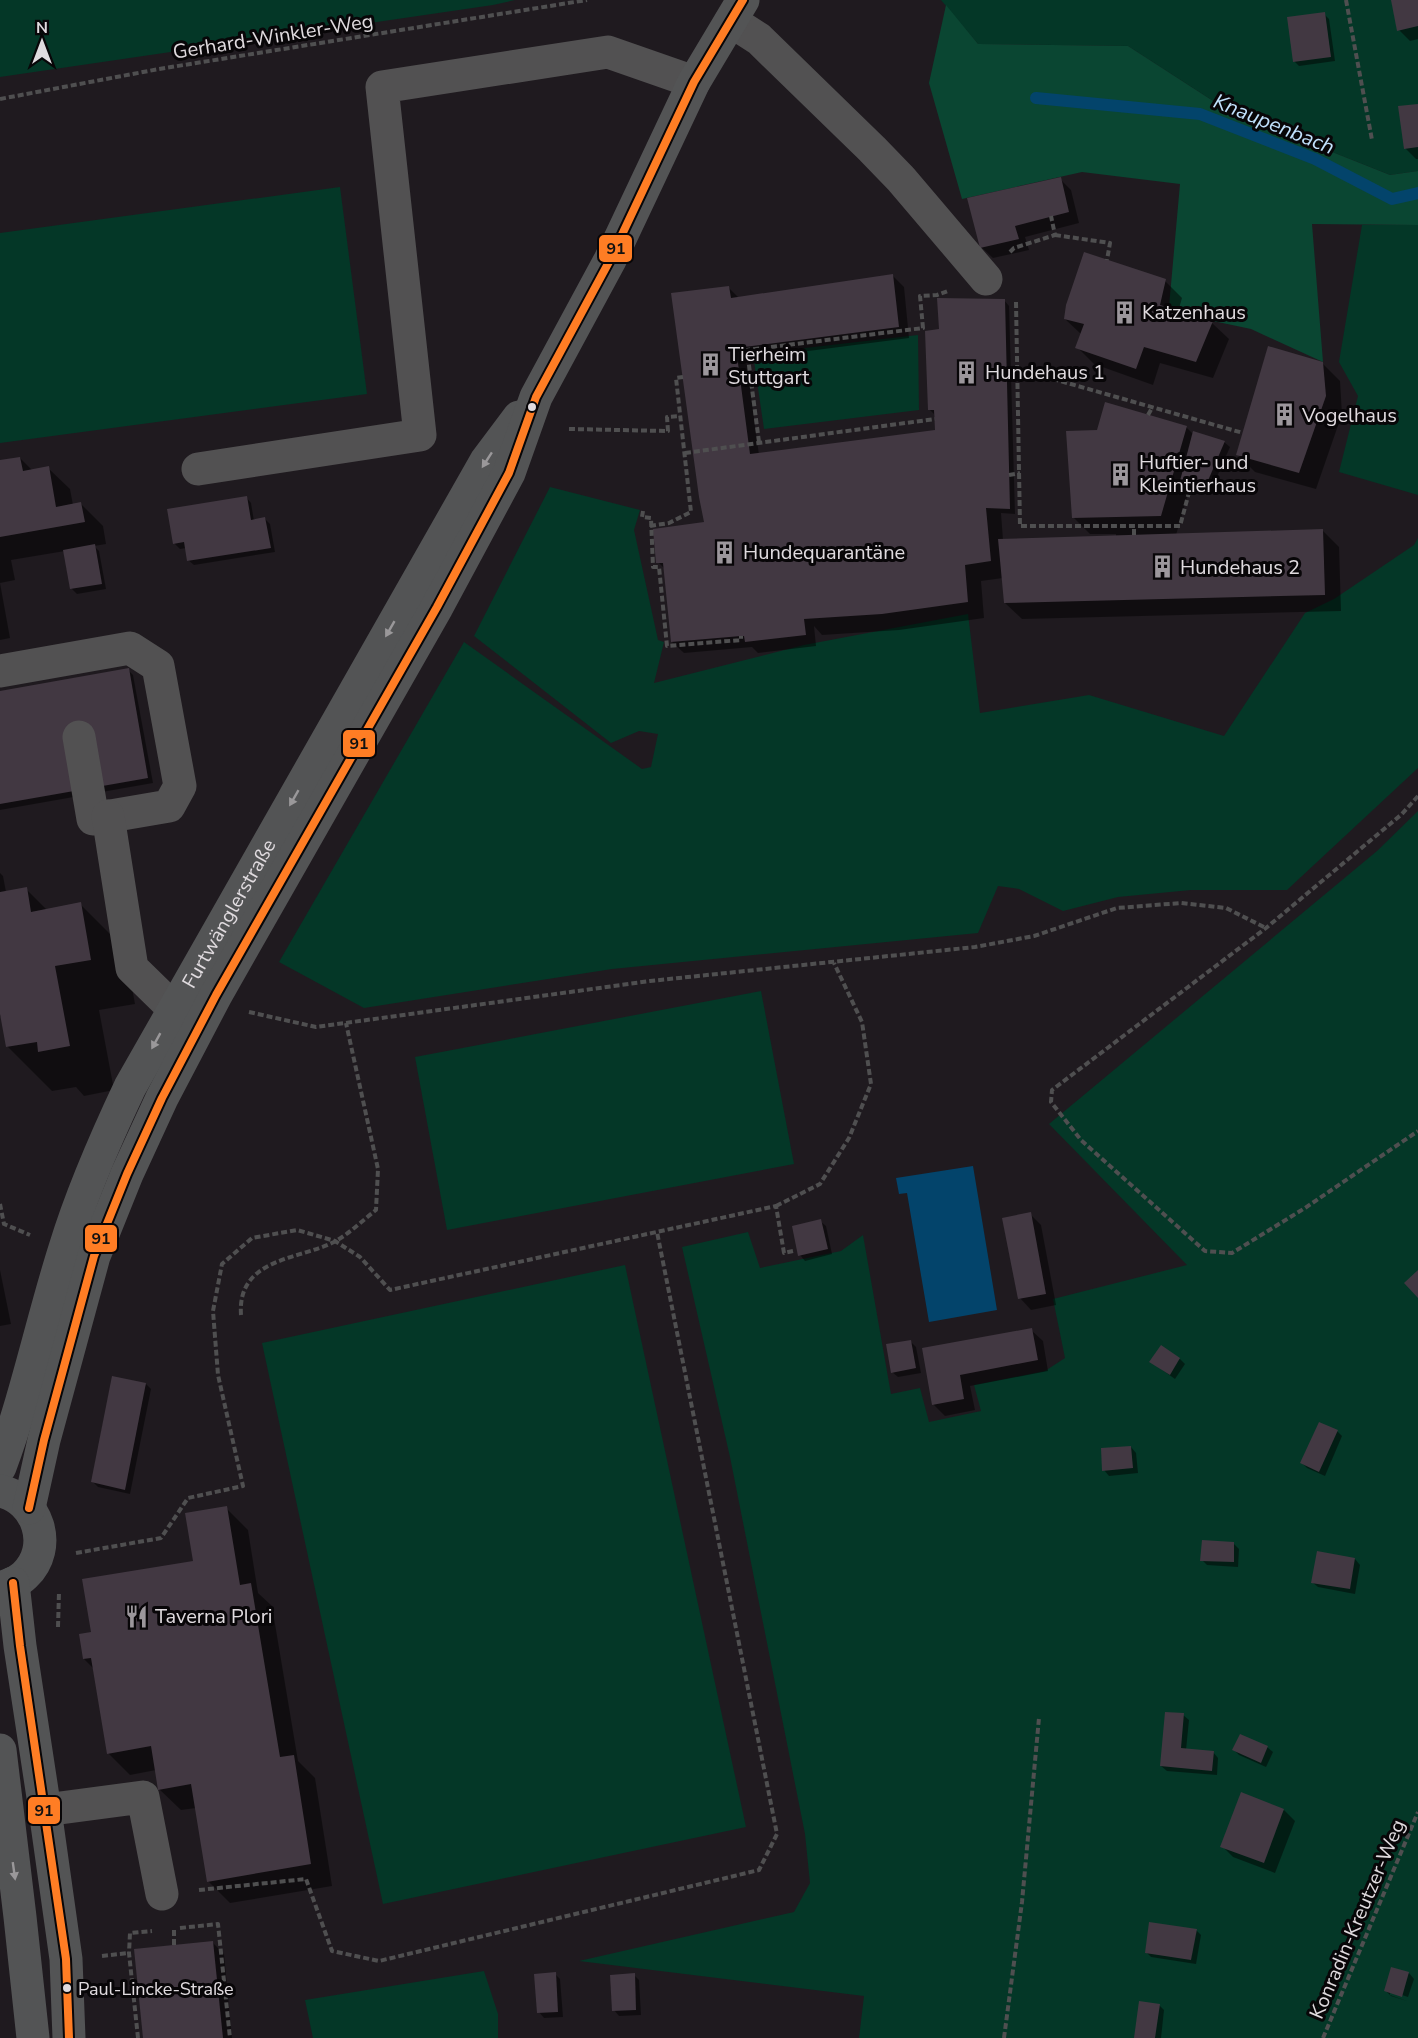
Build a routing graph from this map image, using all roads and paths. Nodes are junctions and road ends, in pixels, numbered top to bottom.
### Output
1 (587, 0) edge
2 (1346, 0) edge
3 (737, 10) edge
4 (694, 82) junction
5 (0, 99) edge
6 (1372, 140) dead end
7 (1051, 216) dead end
8 (1055, 235) junction
9 (1107, 260) dead end
10 (986, 279) junction
11 (1018, 369) junction
12 (683, 377) dead end
13 (536, 397) junction
14 (1152, 408) junction
15 (1148, 415) dead end
16 (680, 416) junction
17 (934, 420) dead end
18 (569, 429) dead end
19 (1243, 433) dead end
20 (759, 442) junction
21 (685, 453) junction
22 (198, 469) dead end
23 (1020, 473) junction
24 (1010, 475) dead end
25 (1191, 485) dead end
26 (643, 511) dead end
27 (650, 526) junction
28 (1134, 526) junction
29 (1134, 535) dead end
30 (741, 636) dead end
31 (0, 671) edge
32 (79, 737) dead end
33 (1418, 796) edge
34 (108, 816) junction
35 (1266, 928) junction
36 (834, 962) junction
37 (216, 995) junction
38 (174, 1009) junction
39 (346, 1023) junction
40 (1418, 1131) edge
41 (0, 1204) edge
42 (776, 1206) junction
43 (22, 1232) dead end
44 (657, 1232) junction
45 (335, 1242) junction
46 (793, 1251) dead end
47 (241, 1315) dead end
48 (0, 1467) edge
49 (0, 1491) edge
50 (29, 1508) junction
51 (83, 1552) dead end
52 (7, 1585) edge
53 (1039, 1718) dead end
54 (0, 1750) edge
55 (45, 1810) junction
56 (1418, 1812) edge
57 (216, 1888) dead end
58 (162, 1894) dead end
59 (174, 1928) junction
60 (174, 1945) dead end
61 (33, 2038) edge
62 (69, 2038) edge
63 (138, 2038) edge
64 (230, 2038) edge
65 (1004, 2038) edge
66 (1323, 2038) edge

1 - 5 path, Gerhard-Winkler-Weg
2 - 6 path
3 - 4 main road, Furtwänglerstraße
3 - 10 lane
4 - 13 main road, Furtwänglerstraße
4 - 22 lane
7 - 8 path
8 - 9 path
8 - 10 path
10 - 11 path
10 - 20 path
11 - 14 path
11 - 23 path
12 - 16 path
13 - 37 main road, Furtwänglerstraße
13 -> 38 main road, Furtwänglerstraße
14 - 15 path
14 - 19 path
16 - 18 path
16 - 21 path
17 - 20 path
20 - 21 path
21 - 27 path
23 - 24 path
23 - 28 path
25 - 28 path
26 - 27 path
27 - 30 path
28 - 29 path
31 - 34 lane
32 - 34 lane
33 - 35 path
34 - 38 lane
35 - 36 path
35 - 40 path
36 - 39 path
36 - 42 path
37 - 39 path
37 - 50 main road, Furtwänglerstraße
38 -> 48 main road, Furtwänglerstraße
39 - 45 path
41 - 43 path
42 - 44 path
42 - 46 path
44 - 45 path
44 - 57 path
45 - 47 path
45 - 51 path
49 - 50 main road
50 - 52 main road
52 - 55 main road
53 - 65 path
54 -> 61 main road
55 - 58 lane
55 - 62 main road
56 - 66 path, Konradin-Kreutzer-Weg
59 - 60 path
59 - 63 path
59 - 64 path

